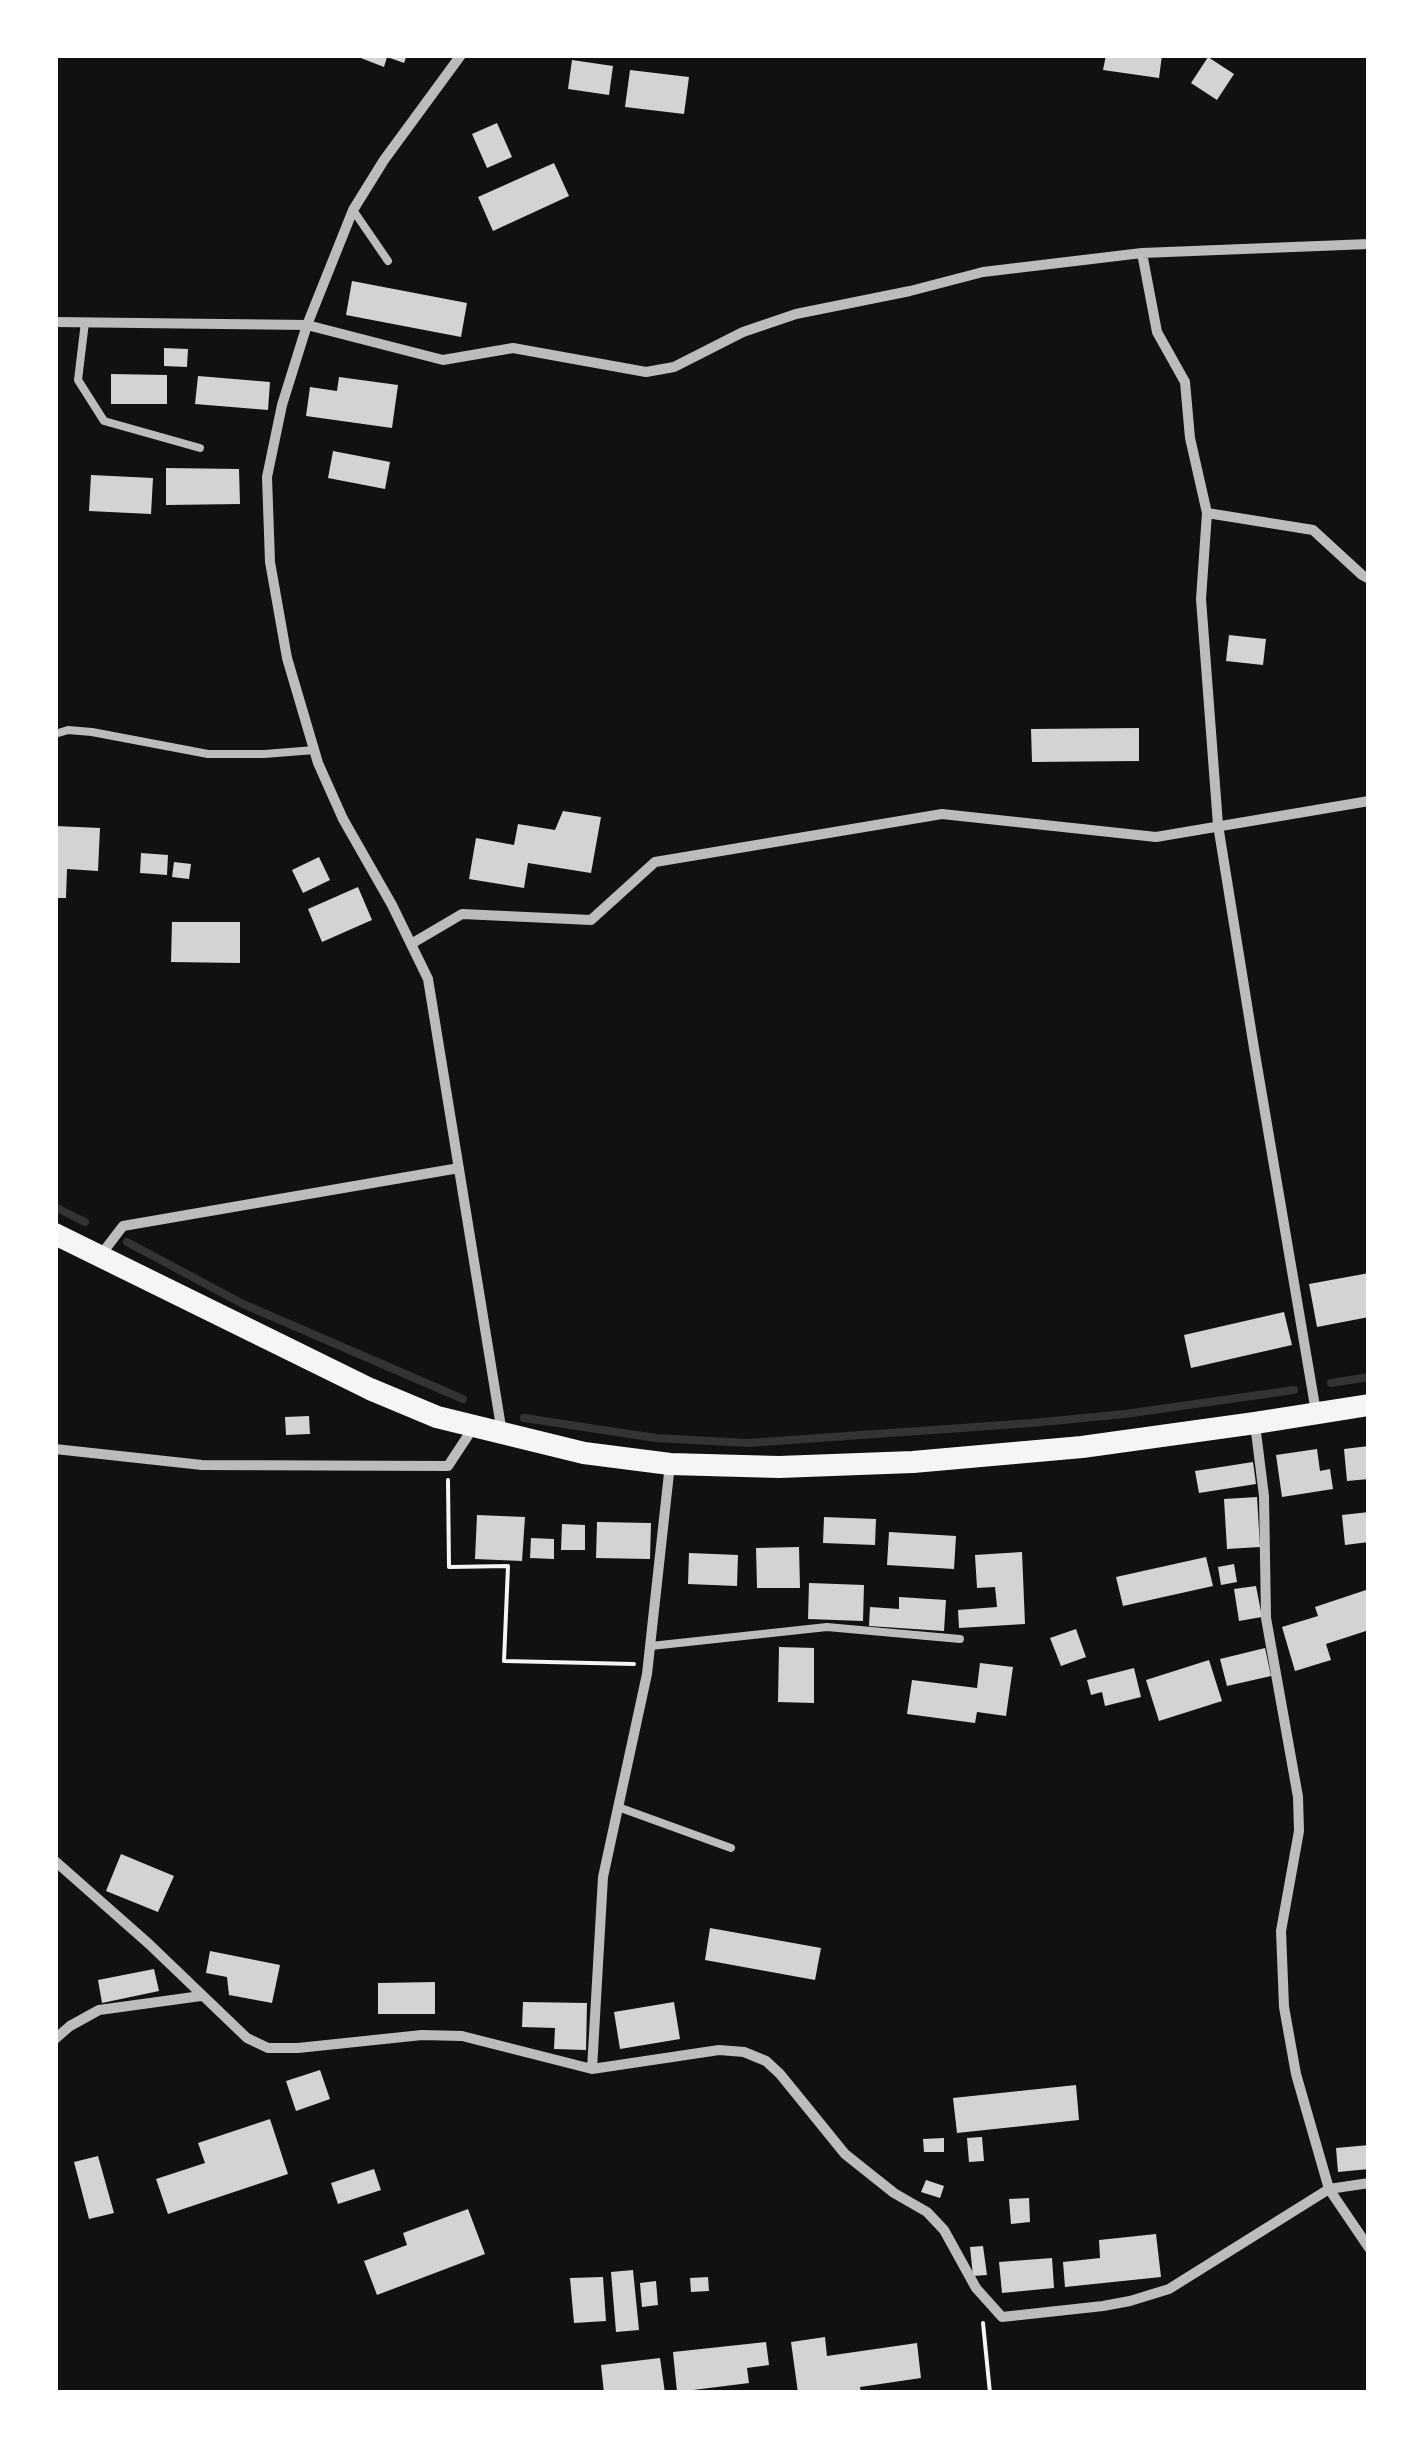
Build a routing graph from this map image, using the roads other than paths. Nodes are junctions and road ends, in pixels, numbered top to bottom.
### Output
1 (462, 55) edge
2 (354, 210) junction
3 (1369, 244) edge
4 (1142, 253) junction
5 (388, 261) dead end
6 (55, 322) edge
7 (86, 322) junction
8 (307, 325) junction
9 (200, 448) dead end
10 (1207, 513) junction
11 (1369, 579) edge
12 (55, 734) edge
13 (315, 750) junction
14 (1369, 801) edge
15 (1218, 825) junction
16 (411, 944) junction
17 (459, 1168) junction
18 (55, 1234) edge
19 (100, 1256) junction
20 (1369, 1405) edge
21 (1316, 1414) junction
22 (1255, 1424) junction
23 (474, 1427) junction
24 (502, 1434) junction
25 (55, 1450) edge
26 (670, 1464) junction
27 (960, 1639) dead end
28 (650, 1646) junction
29 (618, 1807) junction
30 (731, 1848) dead end
31 (55, 1861) edge
32 (201, 1996) junction
33 (55, 2039) edge
34 (592, 2069) junction
35 (1369, 2183) edge
36 (1329, 2189) junction
37 (1369, 2248) edge

1 - 2 street
2 - 5 lane
2 - 8 street
3 - 4 street
4 - 8 street
4 - 10 street
6 - 7 street
7 - 8 street
7 - 9 lane
8 - 13 street
10 - 11 street
10 - 15 street
12 - 13 lane
13 - 16 street
14 - 15 street
15 - 16 street
15 - 21 street
16 - 17 street
17 - 19 street
17 - 24 street
18 - 19 main road
19 - 23 main road
20 - 21 main road
21 - 22 main road
22 - 26 main road
22 - 36 street
23 - 24 main road
23 - 25 street
24 - 26 main road
26 - 28 street
27 - 28 lane
28 - 29 street
29 - 30 lane
29 - 34 street
31 - 32 street
32 - 33 street
32 - 34 street
34 - 36 street
35 - 36 street
36 - 37 street

